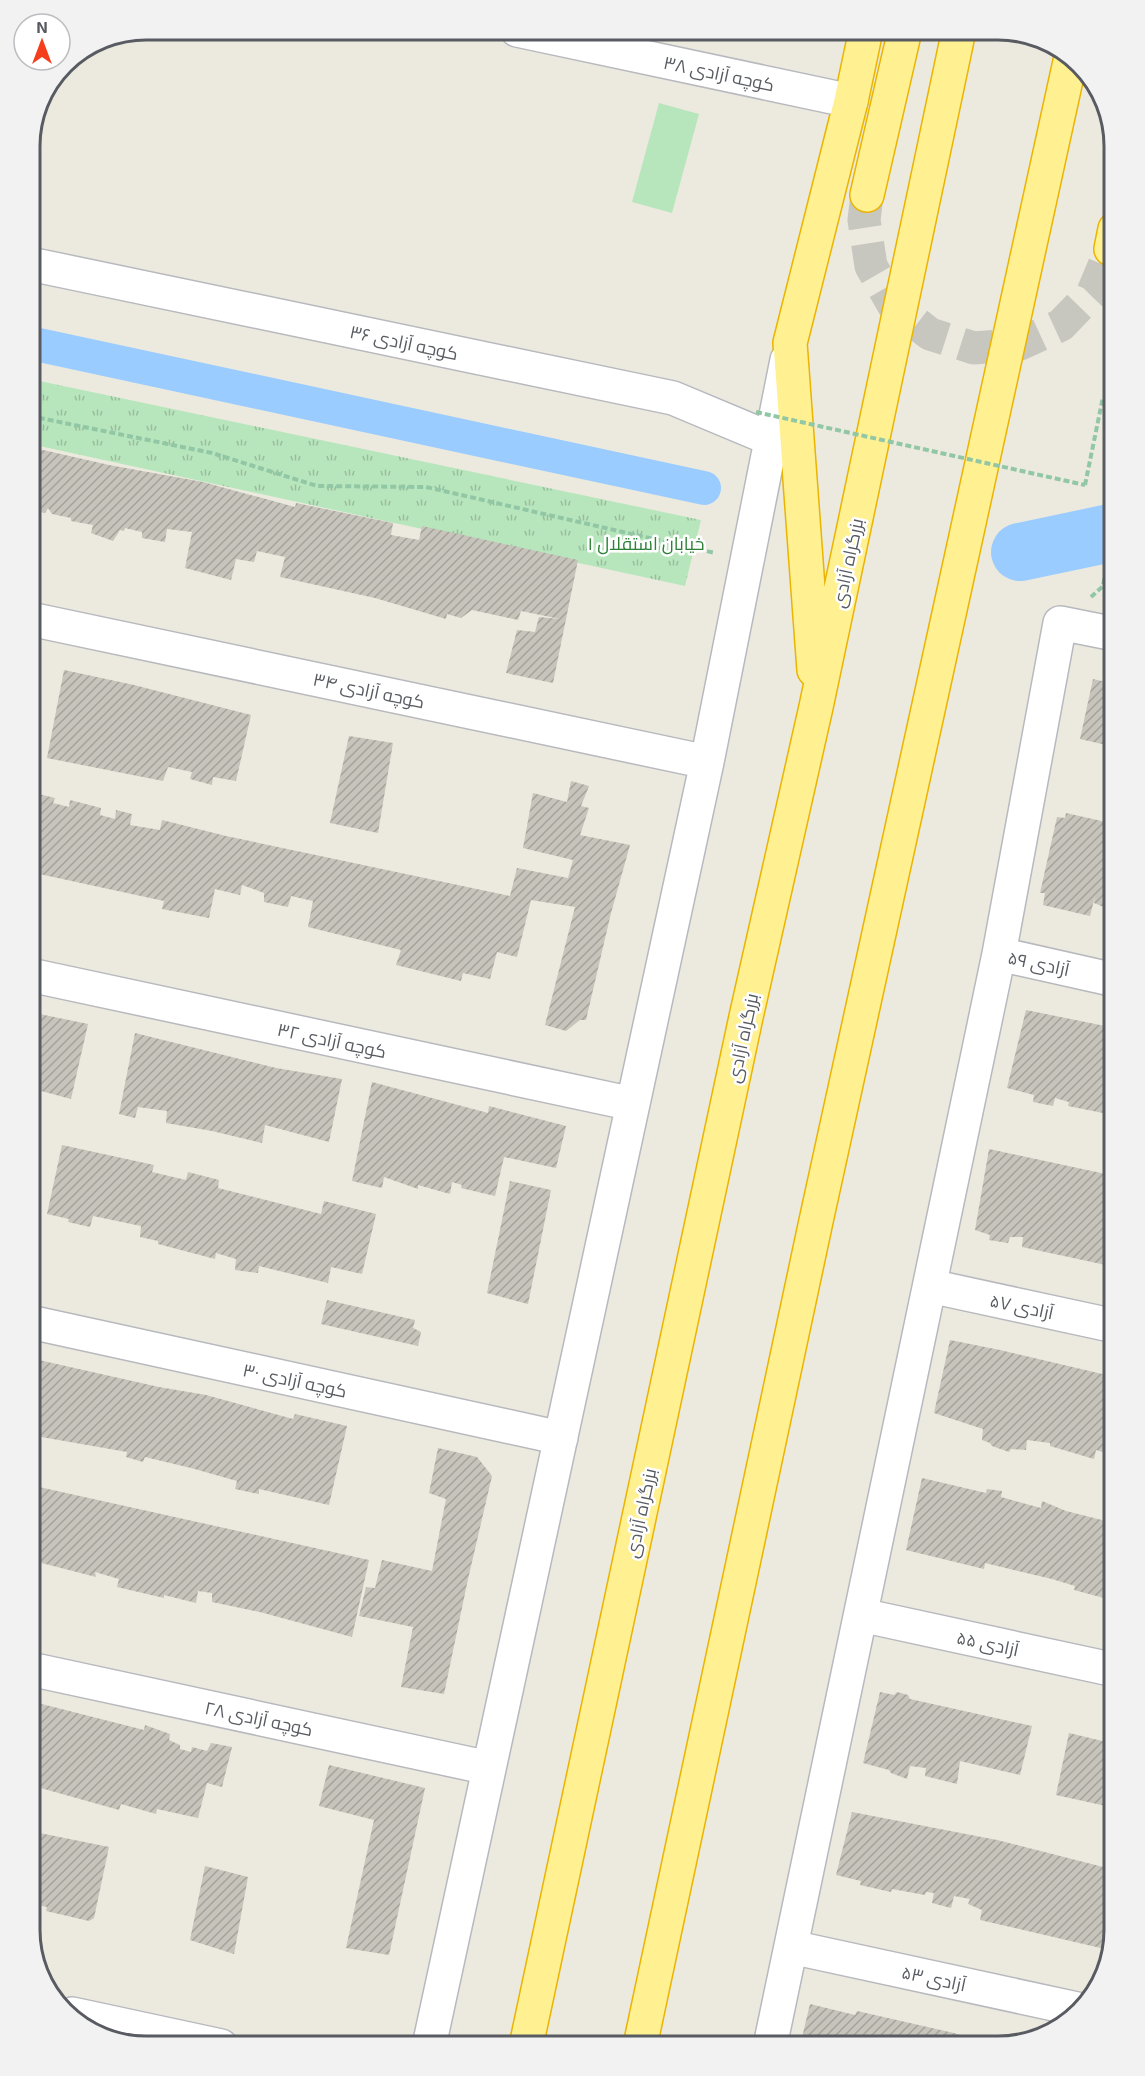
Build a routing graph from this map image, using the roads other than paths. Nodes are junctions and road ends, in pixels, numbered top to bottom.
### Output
1 (569, 41) edge
2 (864, 41) edge
3 (902, 41) edge
4 (957, 41) edge
5 (1069, 68) edge
6 (851, 101) junction
7 (867, 195) tunnel mouth
8 (41, 266) edge
9 (790, 343) junction
10 (764, 425) junction
11 (41, 621) edge
12 (1105, 632) edge
13 (816, 707) junction
14 (707, 762) junction
15 (999, 954) junction
16 (41, 977) edge
17 (1105, 978) edge
18 (633, 1104) junction
19 (930, 1286) junction
20 (40, 1324) edge
21 (1105, 1324) edge
22 (561, 1438) junction
23 (861, 1615) junction
24 (1105, 1668) edge
25 (40, 1670) edge
26 (489, 1768) junction
27 (791, 1947) junction
28 (1070, 2007) edge
29 (88, 2017) edge
30 (170, 2035) edge
31 (431, 2035) edge
32 (528, 2035) edge
33 (642, 2036) edge
34 (772, 2036) edge

1 - 6 street, کوچه آزادی ۳۸
2 - 6 highway
3 - 7 highway
4 - 13 highway, بزرگراه آزادی
5 - 33 highway
6 - 9 highway
8 - 10 street, کوچه آزادی ۳۶
9 - 10 street
9 - 13 highway
10 - 14 street
11 - 14 street, کوچه آزادی ۳۴
12 - 15 street
13 - 32 highway, بزرگراه آزادی
14 - 18 street
15 - 17 street, آزادی ۵۹
15 - 19 street
16 - 18 street, کوچه آزادی ۳۲
18 - 22 street
19 - 21 street, آزادی ۵۷
19 - 23 street
20 - 22 street, کوچه آزادی ۳۰
22 - 26 street
23 - 24 street, آزادی ۵۵
23 - 27 street
25 - 26 street, کوچه آزادی ۲۸
26 - 31 street
27 - 28 street, ۵۳ آزادی
27 - 34 street
29 - 30 street

